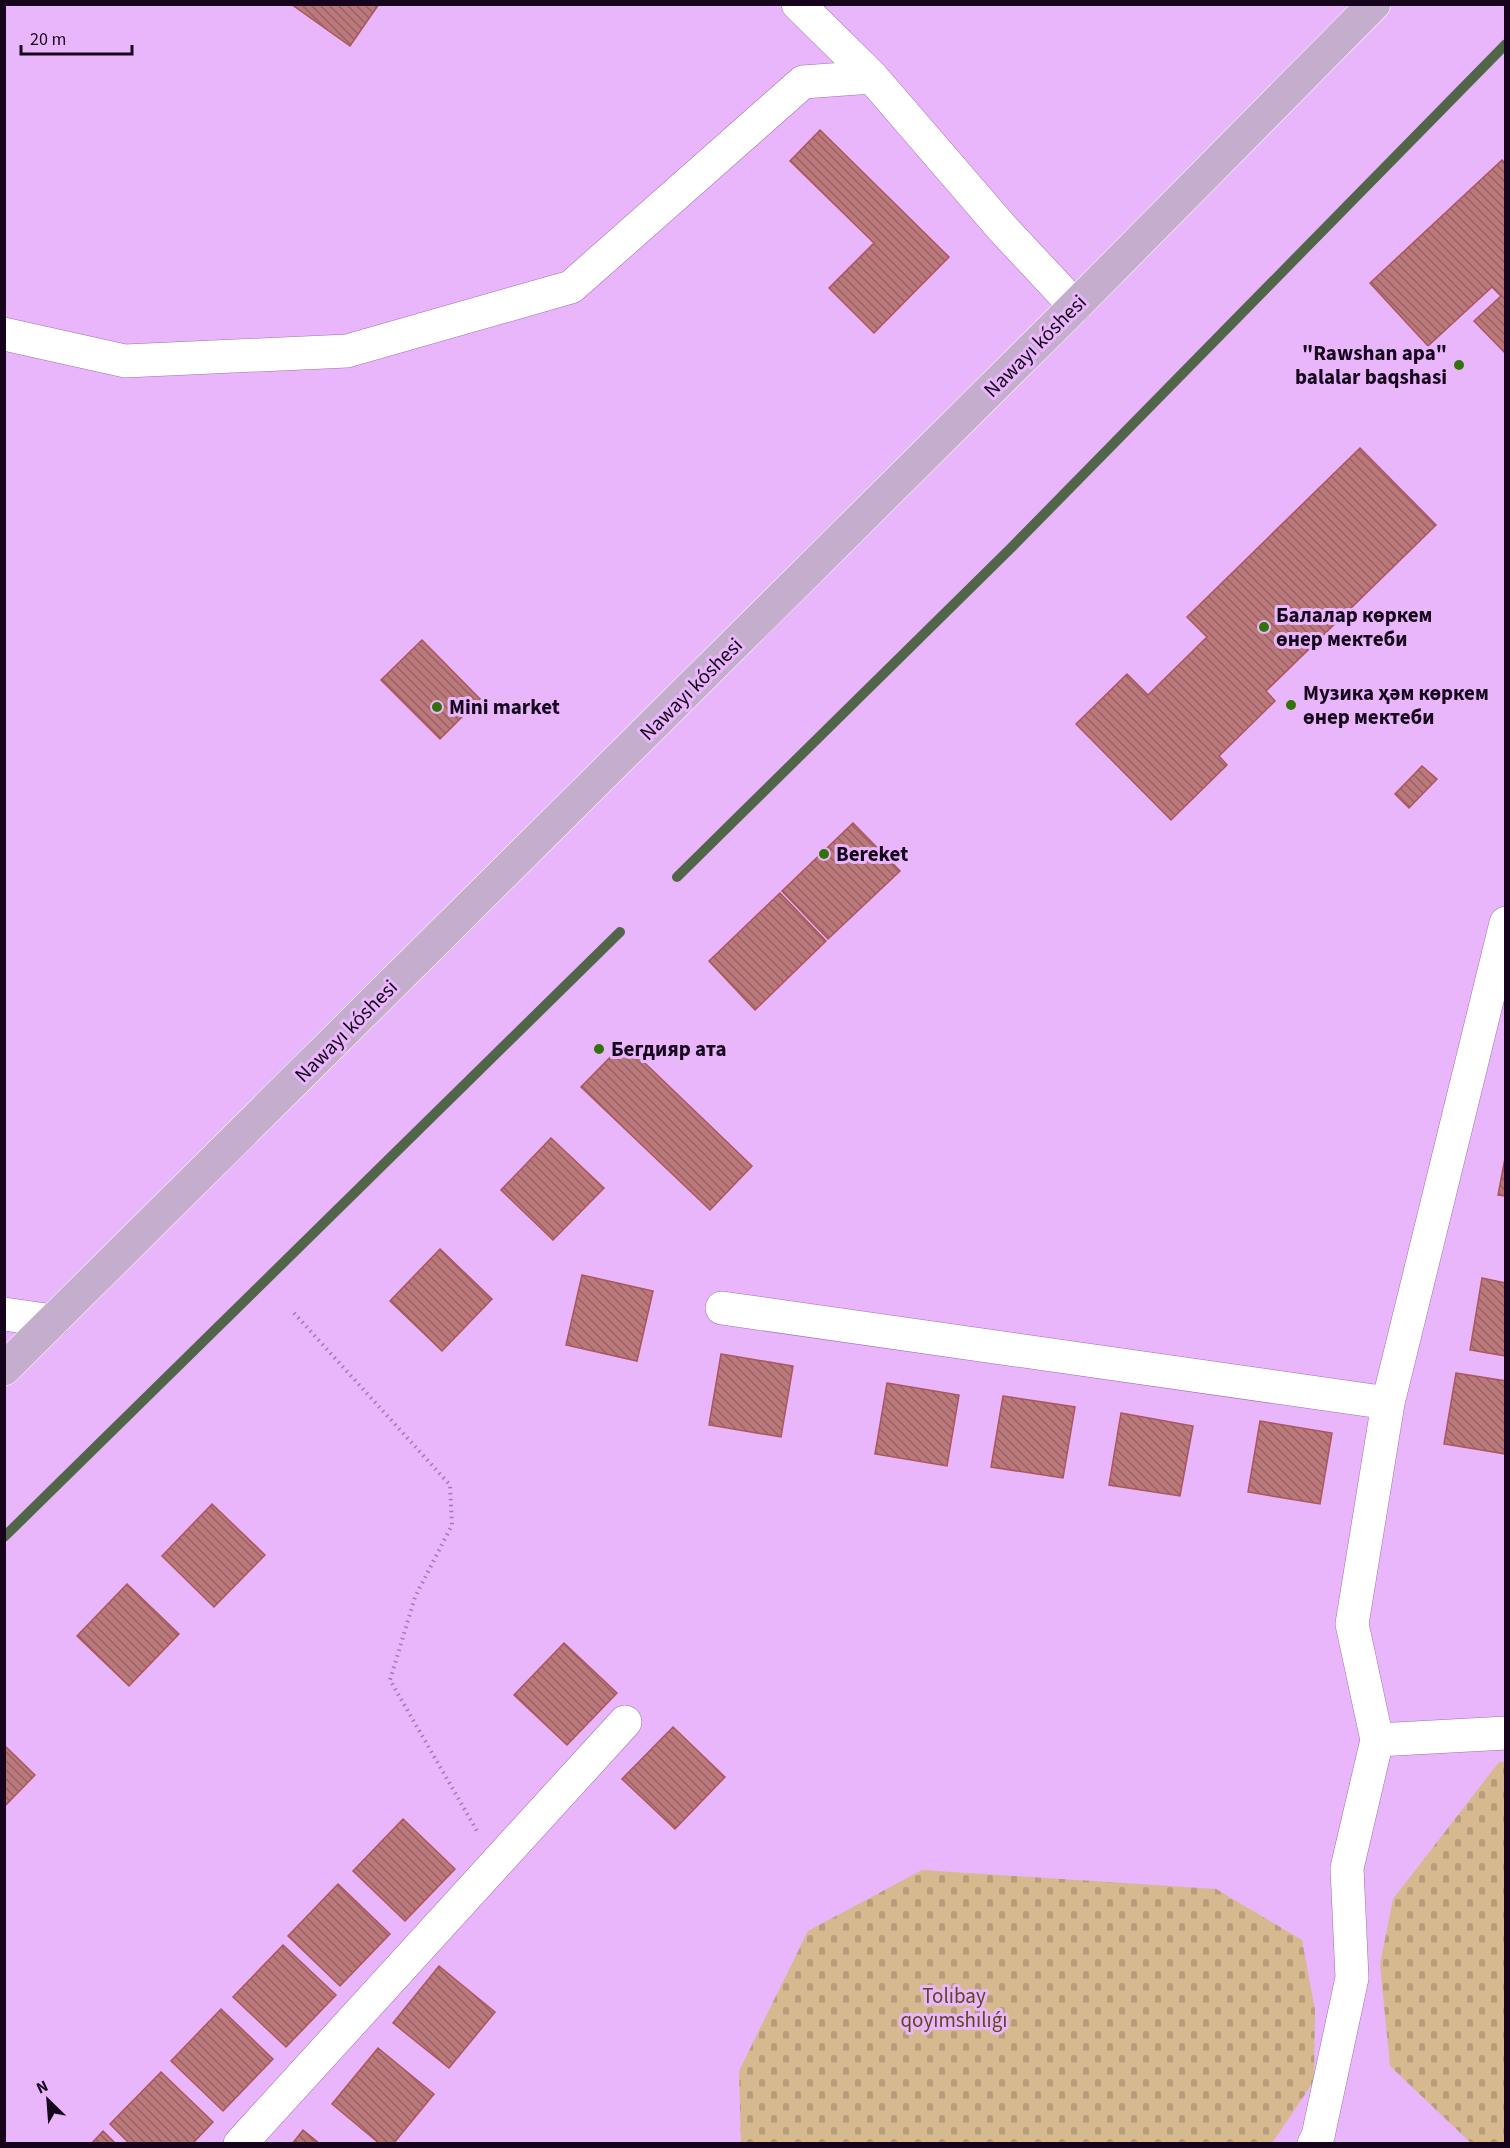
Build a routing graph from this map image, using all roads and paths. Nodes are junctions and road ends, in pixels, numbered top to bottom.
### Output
1 (798, 4) edge
2 (1374, 4) edge
3 (872, 77) junction
4 (1075, 306) junction
5 (4, 334) edge
6 (1506, 923) edge
7 (722, 1308) dead end
8 (294, 1312) dead end
9 (4, 1314) edge
10 (53, 1321) junction
11 (4, 1369) edge
12 (1388, 1403) junction
13 (625, 1722) dead end
14 (1506, 1733) edge
15 (1377, 1740) junction
16 (496, 1863) junction
17 (240, 2144) edge
18 (1314, 2144) edge

1 - 3 street
2 - 4 main road, Nawayı kóshesi
3 - 4 street
3 - 5 street
4 - 10 main road, Nawayı kóshesi
6 - 12 street
7 - 12 street
8 - 16 path
9 - 10 street
10 - 11 main road, Nawayı kóshesi
12 - 15 street
13 - 16 street
14 - 15 street
15 - 18 street
16 - 17 street

